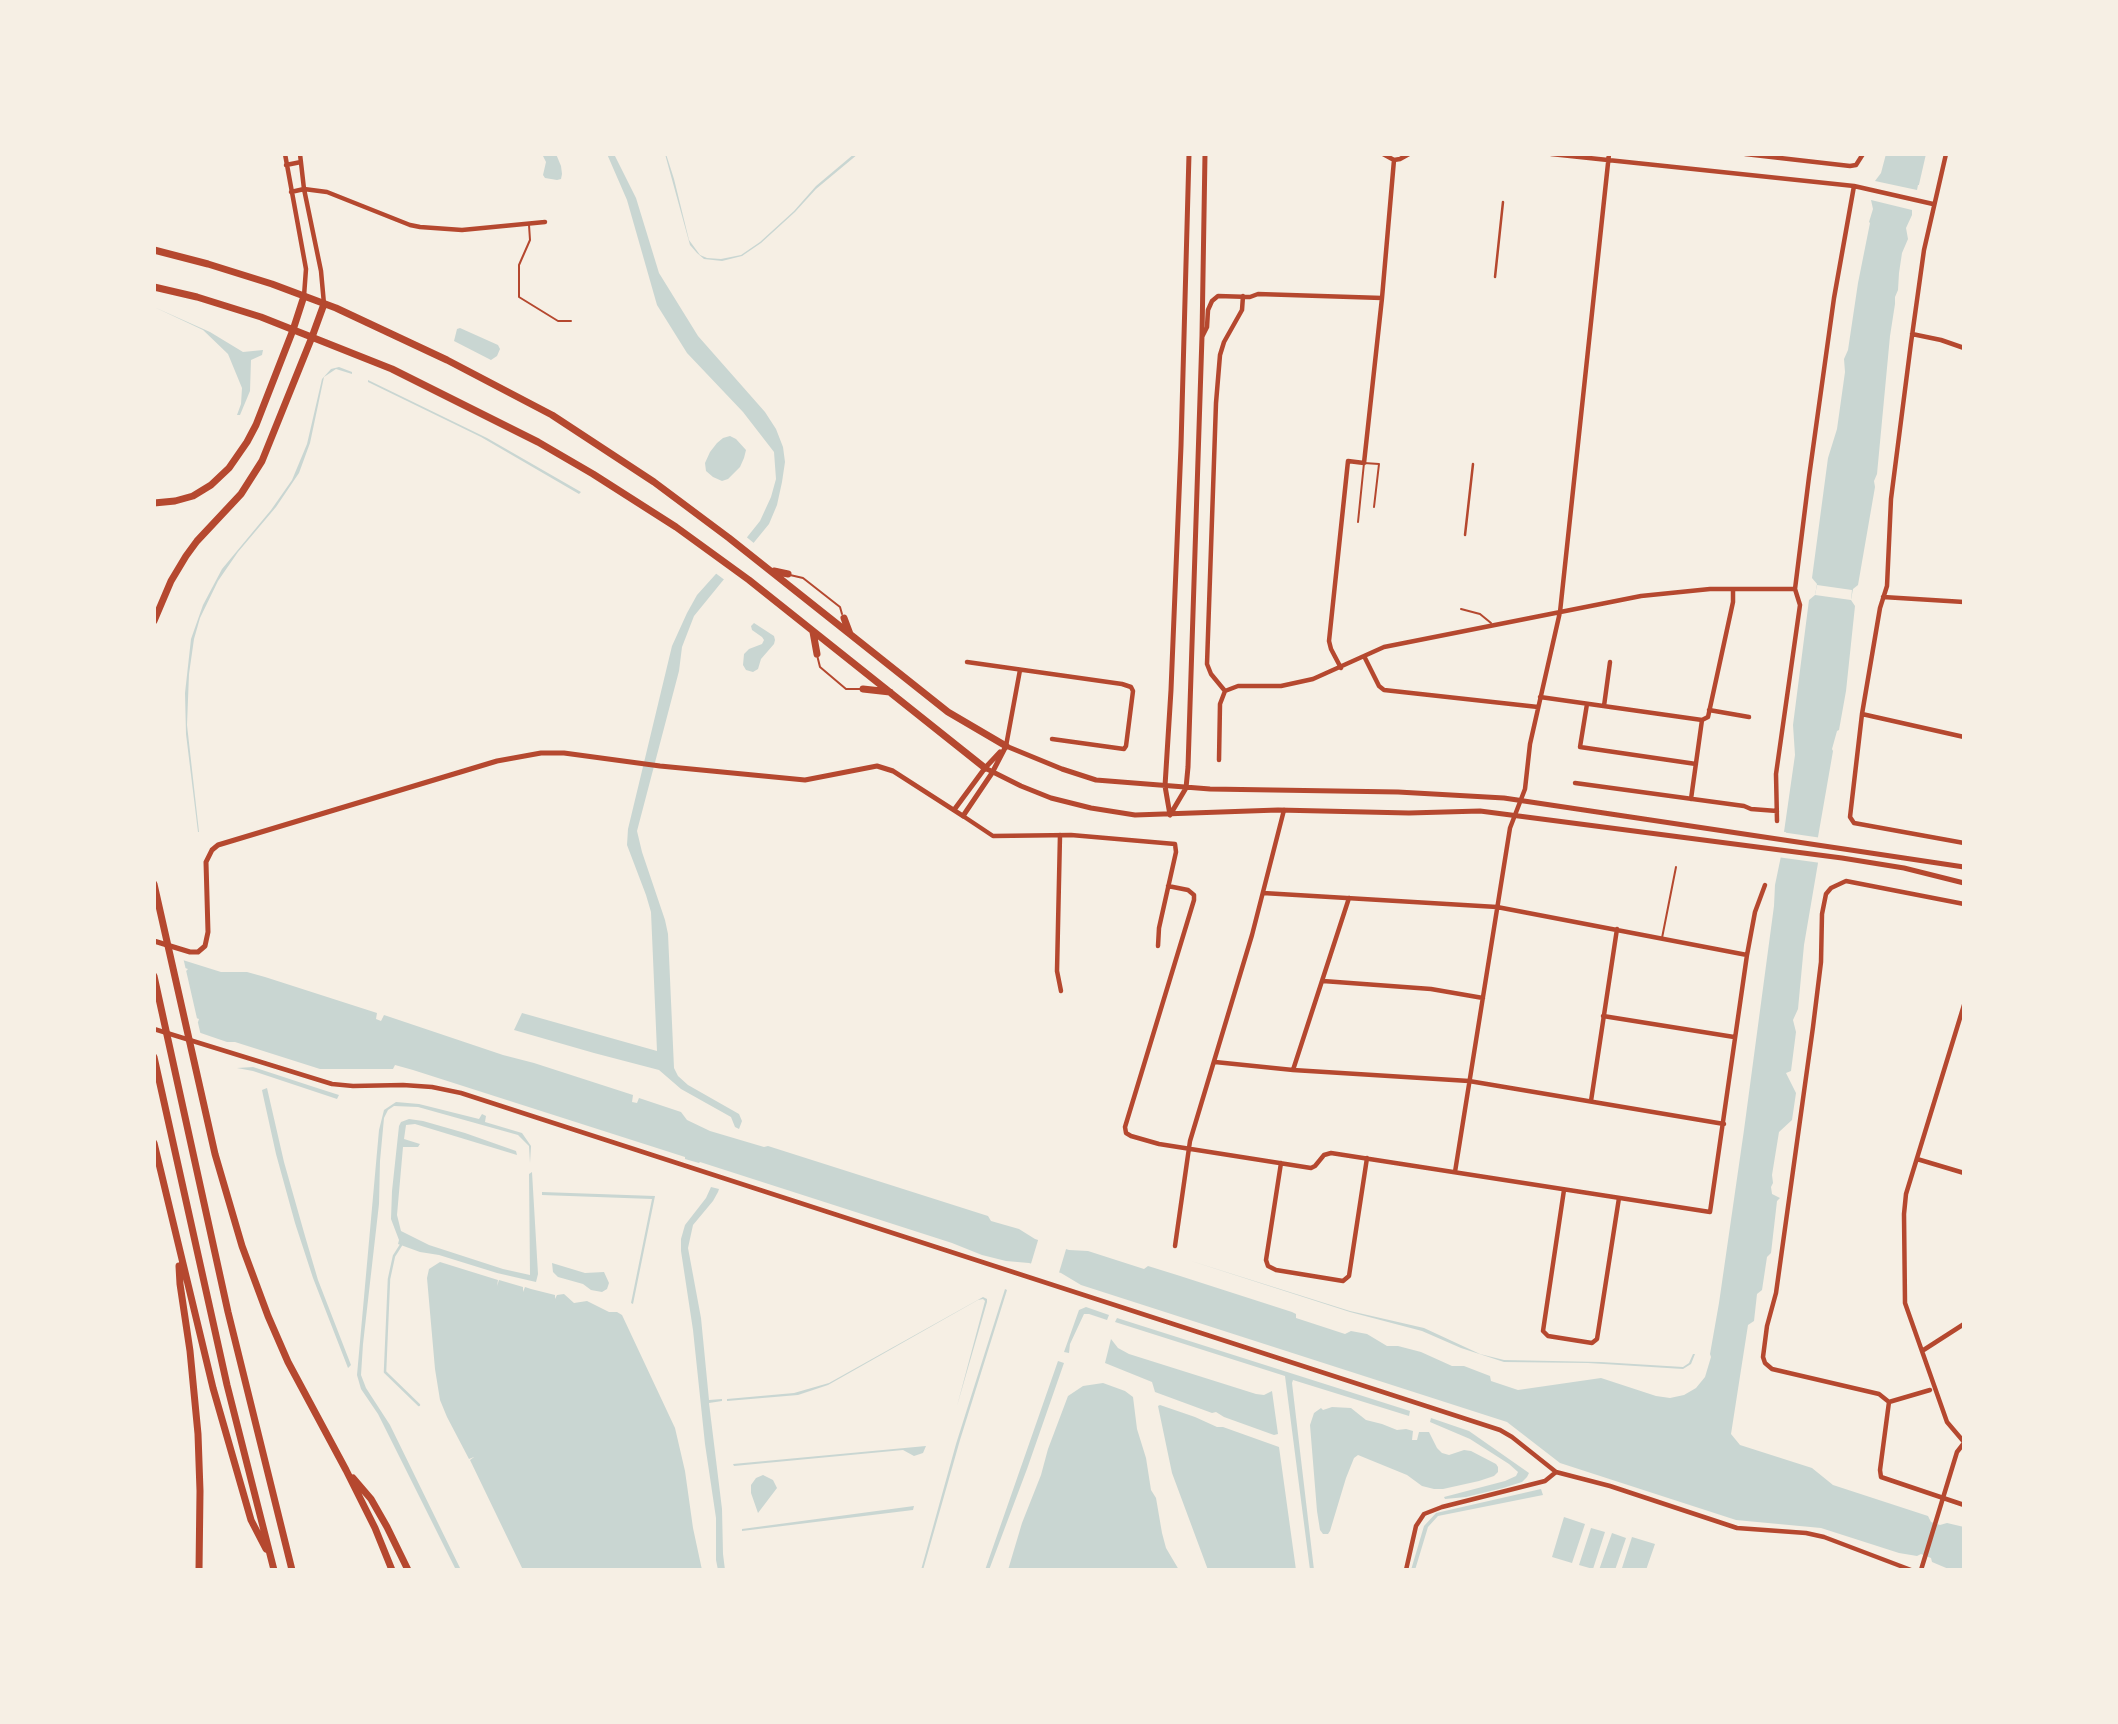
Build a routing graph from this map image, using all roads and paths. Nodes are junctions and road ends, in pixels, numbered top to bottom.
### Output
1 (285, 154) edge
2 (300, 154) edge
3 (1189, 154) edge
4 (1205, 154) edge
5 (1383, 154) edge
6 (1409, 154) edge
7 (1552, 154) edge
8 (1745, 154) edge
9 (1863, 154) edge
10 (1946, 154) edge
11 (1609, 157) edge
12 (1394, 160) junction
13 (301, 162) junction
14 (286, 165) junction
15 (1854, 186) junction
16 (304, 189) junction
17 (291, 192) junction
18 (1503, 202) dead end
19 (1933, 204) junction
20 (545, 222) dead end
21 (528, 224) junction
22 (154, 250) edge
23 (1495, 277) dead end
24 (154, 287) edge
25 (304, 296) junction
26 (1243, 296) junction
27 (1382, 298) junction
28 (324, 304) junction
29 (571, 321) dead end
30 (293, 330) junction
31 (1912, 334) junction
32 (1202, 336) junction
33 (312, 337) junction
34 (1964, 348) edge
35 (1364, 463) junction
36 (1473, 464) dead end
37 (154, 503) edge
38 (1374, 508) dead end
39 (1358, 522) dead end
40 (1465, 534) dead end
41 (769, 570) junction
42 (788, 574) joint
43 (1733, 589) junction
44 (1796, 589) junction
45 (1883, 597) junction
46 (1964, 602) edge
47 (1461, 609) dead end
48 (1560, 612) junction
49 (844, 618) joint
50 (154, 621) edge
51 (1492, 624) junction
52 (813, 631) junction
53 (850, 634) junction
54 (817, 654) joint
55 (1364, 656) junction
56 (967, 662) dead end
57 (1610, 662) dead end
58 (1341, 668) junction
59 (1020, 670) junction
60 (863, 689) joint
61 (1225, 691) junction
62 (890, 692) junction
63 (1540, 697) junction
64 (1587, 704) junction
65 (1604, 706) junction
66 (1538, 707) junction
67 (1710, 710) junction
68 (1862, 714) junction
69 (1749, 717) dead end
70 (1702, 720) junction
71 (1964, 737) edge
72 (1052, 739) dead end
73 (1006, 746) junction
74 (1219, 760) dead end
75 (1696, 764) junction
76 (985, 768) junction
77 (992, 773) junction
78 (1575, 783) dead end
79 (1165, 786) junction
80 (1186, 788) junction
81 (1691, 799) junction
82 (1520, 800) junction
83 (954, 810) junction
84 (1284, 810) junction
85 (1777, 811) junction
86 (1170, 815) junction
87 (963, 816) junction
88 (1514, 816) junction
89 (1777, 821) dead end
90 (1060, 835) junction
91 (1964, 844) edge
92 (1676, 867) dead end
93 (1964, 867) edge
94 (1964, 883) edge
95 (154, 884) edge
96 (1765, 885) dead end
97 (1168, 886) junction
98 (1263, 893) junction
99 (1349, 898) junction
100 (1964, 904) edge
101 (1497, 907) junction
102 (1617, 929) junction
103 (1662, 938) junction
104 (154, 941) edge
105 (1158, 946) dead end
106 (1747, 955) junction
107 (154, 976) edge
108 (1322, 981) junction
109 (1061, 990) dead end
110 (1483, 998) junction
111 (1964, 1005) edge
112 (1603, 1016) junction
113 (154, 1029) edge
114 (1734, 1037) junction
115 (154, 1057) edge
116 (1215, 1062) junction
117 (1293, 1070) junction
118 (1469, 1082) junction
119 (1591, 1101) junction
120 (1724, 1124) junction
121 (154, 1143) edge
122 (1189, 1149) junction
123 (1367, 1158) junction
124 (1917, 1159) junction
125 (1282, 1163) junction
126 (1455, 1172) junction
127 (1964, 1173) edge
128 (1564, 1190) junction
129 (1619, 1198) junction
130 (1175, 1246) dead end
131 (179, 1252) junction
132 (1964, 1324) edge
133 (1922, 1351) junction
134 (1930, 1390) dead end
135 (1889, 1402) junction
136 (1964, 1443) edge
137 (346, 1470) junction
138 (1556, 1472) junction
139 (1943, 1497) junction
140 (1964, 1505) edge
141 (271, 1558) junction
142 (199, 1570) edge
143 (274, 1570) edge
144 (292, 1570) edge
145 (392, 1570) edge
146 (408, 1570) edge
147 (1406, 1570) edge
148 (1911, 1570) edge
149 (1922, 1570) edge

1 - 14 street
2 - 13 street
3 - 79 main road
4 - 32 main road
5 - 12 street
6 - 12 street
7 - 11 street
8 - 9 street
10 - 19 street
11 - 15 street
11 - 48 street
12 - 27 street
13 - 14 street
13 - 16 street
14 - 17 street
15 - 19 street
15 - 44 street
16 - 17 street
16 - 21 street
16 - 28 street
17 - 25 street
18 - 23 street
19 - 31 street
20 - 21 street
21 - 29 lane
22 - 25 highway
24 - 30 highway
25 - 28 highway
25 - 30 highway
26 - 27 street
26 - 32 street
26 - 61 street
27 - 35 street
28 - 33 highway
28 - 41 highway
30 - 33 highway
30 - 37 highway
31 - 34 street
31 - 45 street
32 - 80 main road
33 - 50 highway
33 - 52 highway
35 - 38 lane
35 - 39 lane
35 - 58 street
36 - 40 street
41 - 42 highway
41 - 53 highway
42 - 49 lane
43 - 44 street
43 - 48 street
43 - 67 street
44 - 85 street
45 - 46 street
45 - 68 street
47 - 51 lane
48 - 51 street
48 - 63 street
49 - 53 highway
51 - 55 street
52 - 54 highway
52 - 62 highway
53 - 73 highway
54 - 60 lane
55 - 58 street
55 - 66 street
56 - 59 street
57 - 65 street
58 - 61 street
59 - 72 street
59 - 73 street
60 - 62 highway
61 - 74 street
62 - 76 highway
63 - 64 street
63 - 66 street
64 - 65 street
64 - 75 street
65 - 70 street
66 - 82 street
67 - 69 street
67 - 70 street
68 - 71 street
68 - 91 street
70 - 75 street
73 - 76 main road
73 - 77 main road
73 - 79 main road
75 - 81 street
76 - 77 main road
76 - 83 main road
77 - 86 main road
77 - 87 main road
78 - 81 street
79 - 80 main road
79 - 86 main road
80 - 82 main road
80 - 86 main road
81 - 85 street
82 - 88 street
82 - 93 main road
83 - 87 main road
83 - 104 main road
84 - 86 main road
84 - 88 main road
84 - 98 street
85 - 89 street
87 - 90 street
88 - 94 main road
88 - 101 street
90 - 97 street
90 - 109 street
92 - 103 lane
95 - 137 highway
96 - 106 street
97 - 105 street
97 - 122 street
98 - 99 street
98 - 116 street
99 - 101 street
99 - 108 street
100 - 135 street
101 - 102 street
101 - 110 street
102 - 103 street
102 - 112 street
103 - 106 street
106 - 114 street
107 - 144 highway
108 - 110 street
108 - 117 street
110 - 118 street
111 - 124 street
112 - 114 street
112 - 119 street
113 - 138 street
114 - 120 street
115 - 141 highway
116 - 117 street
116 - 122 street
117 - 118 street
118 - 119 street
118 - 126 street
119 - 120 street
120 - 129 street
121 - 131 highway
122 - 125 street
122 - 130 street
123 - 125 street
123 - 125 street
123 - 126 street
124 - 127 street
124 - 133 street
126 - 128 street
128 - 129 street
128 - 129 street
131 - 141 highway
131 - 142 highway
132 - 133 street
133 - 136 street
134 - 135 street
135 - 139 street
136 - 139 street
137 - 145 highway
137 - 146 highway
138 - 147 street
138 - 148 street
139 - 140 street
139 - 149 street
141 - 143 highway

